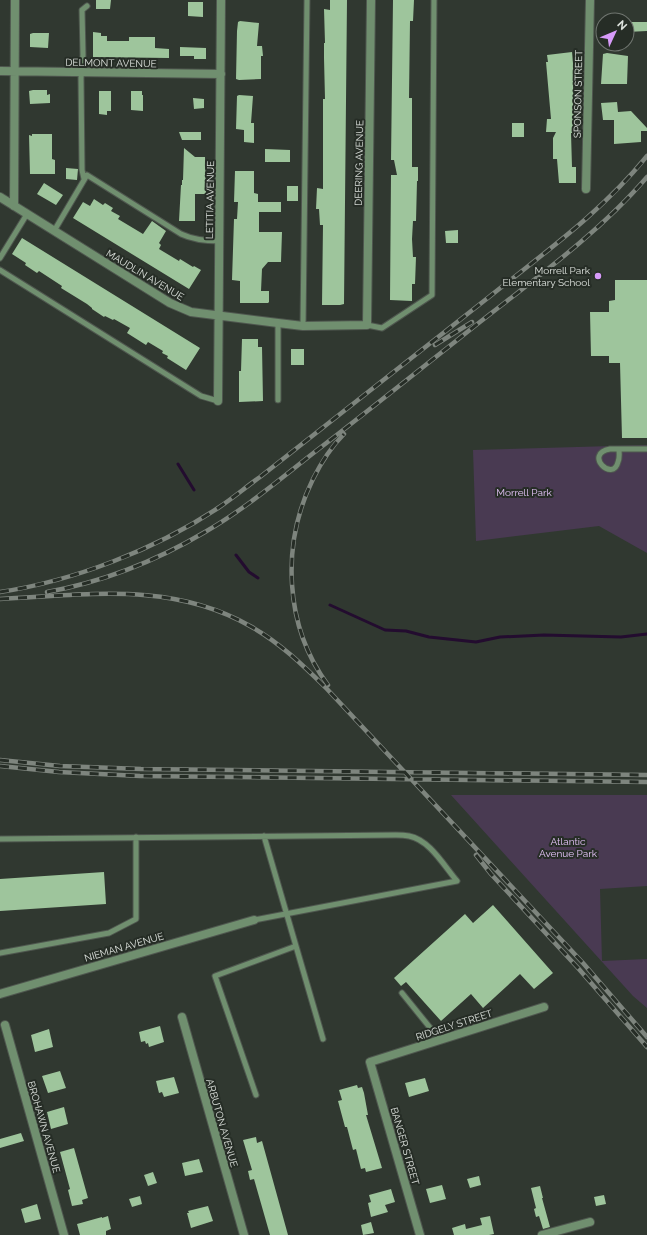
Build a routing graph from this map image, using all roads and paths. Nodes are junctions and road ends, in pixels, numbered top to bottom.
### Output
1 (15, 0) edge
2 (221, 0) edge
3 (306, 0) edge
4 (371, 0) edge
5 (434, 0) edge
6 (590, 0) edge
7 (87, 6) dead end
8 (0, 72) edge
9 (15, 72) junction
10 (82, 72) junction
11 (221, 74) junction
12 (84, 179) junction
13 (586, 188) dead end
14 (0, 197) edge
15 (14, 206) junction
16 (27, 214) junction
17 (54, 231) junction
18 (219, 241) junction
19 (0, 258) edge
20 (0, 270) edge
21 (218, 316) junction
22 (278, 323) junction
23 (303, 326) junction
24 (367, 326) junction
25 (278, 400) dead end
26 (218, 401) joint
27 (619, 449) junction
28 (647, 449) edge
29 (264, 836) junction
30 (136, 837) junction
31 (0, 839) edge
32 (286, 914) junction
33 (254, 920) joint
34 (296, 946) junction
35 (0, 953) edge
36 (402, 993) dead end
37 (0, 994) edge
38 (544, 1007) dead end
39 (182, 1017) dead end
40 (5, 1025) dead end
41 (323, 1039) dead end
42 (440, 1040) junction
43 (370, 1062) joint
44 (256, 1095) dead end
45 (590, 1222) dead end
46 (64, 1235) edge
47 (244, 1235) edge
48 (420, 1235) edge
49 (542, 1235) edge

1 - 9 street
2 - 11 street, LETITIA AVENUE
3 - 23 lane
4 - 24 street, DEERING AVENUE
5 - 24 lane
6 - 13 street, SPONSON STREET
7 - 10 lane
8 - 9 street, DELMONT AVENUE
9 - 10 street, DELMONT AVENUE
9 - 15 street
10 - 11 street, DELMONT AVENUE
10 - 12 lane
11 - 18 street, LETITIA AVENUE
12 - 17 lane
12 - 18 lane
14 - 15 street, MAUDLIN AVENUE
15 - 16 street, MAUDLIN AVENUE
16 - 17 street, MAUDLIN AVENUE
16 - 19 lane
17 - 21 street, MAUDLIN AVENUE
18 - 21 street, LETITIA AVENUE
20 - 26 lane
21 - 22 street, MAUDLIN AVENUE
21 - 26 street, LETITIA AVENUE
22 - 23 street, MAUDLIN AVENUE
22 - 25 lane
23 - 24 street, MAUDLIN AVENUE
27 - 27 lane
27 - 28 lane
29 - 30 lane
29 - 32 lane
29 - 32 lane
30 - 31 lane
30 - 35 lane
32 - 33 lane
32 - 34 lane
33 - 37 street, NIEMAN AVENUE
34 - 41 lane
34 - 44 lane
36 - 42 lane
38 - 42 street, RIDGELY STREET
39 - 47 street, ARBUTON AVENUE
40 - 46 street, BROHAWN AVENUE
42 - 43 street, RIDGELY STREET
43 - 48 street, BANGER STREET
45 - 49 street

